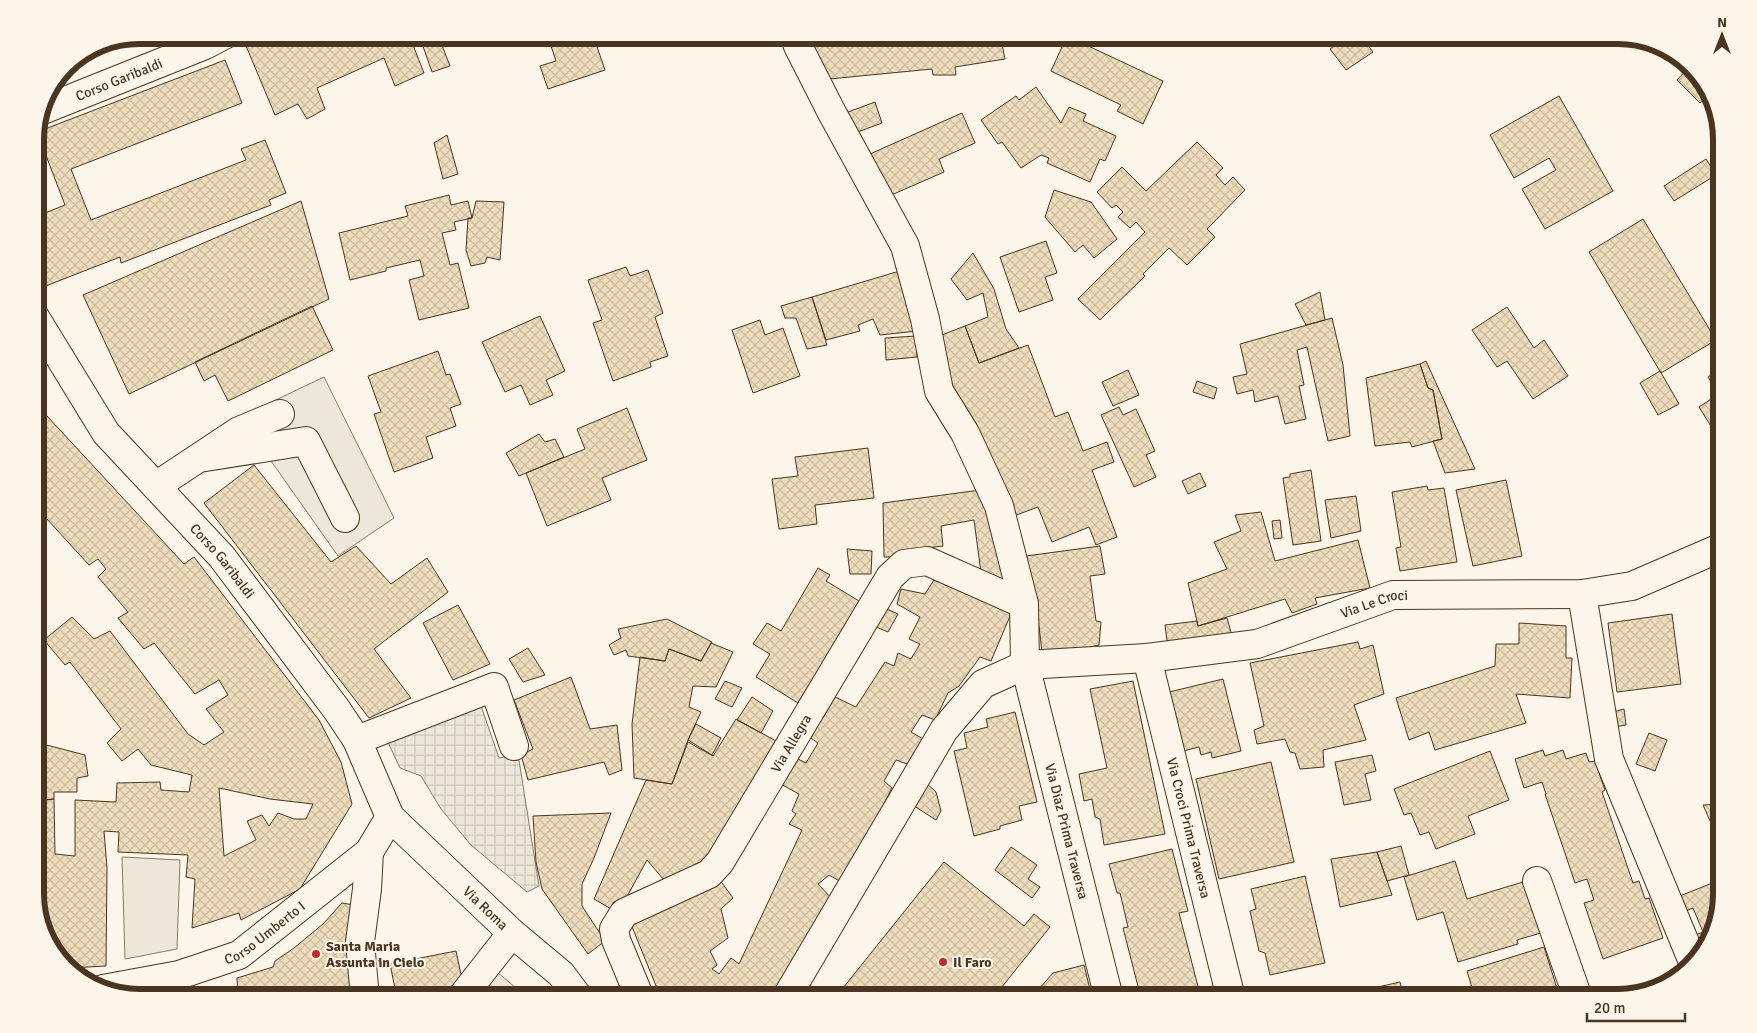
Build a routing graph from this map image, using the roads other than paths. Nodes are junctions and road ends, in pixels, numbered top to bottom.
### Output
1 (208, 44) edge
2 (797, 44) edge
3 (49, 107) edge
4 (44, 332) edge
5 (280, 414) dead end
6 (199, 458) junction
7 (156, 486) junction
8 (346, 518) dead end
9 (1713, 551) edge
10 (1582, 594) junction
11 (1024, 604) junction
12 (1147, 658) junction
13 (1025, 666) junction
14 (358, 740) junction
15 (514, 746) dead end
16 (390, 817) junction
17 (369, 852) junction
18 (1537, 881) dead end
19 (512, 933) junction
20 (1691, 956) edge
21 (117, 986) edge
22 (364, 989) edge
23 (469, 989) edge
24 (572, 989) edge
25 (636, 989) edge
26 (791, 989) edge
27 (1107, 989) edge
28 (1229, 989) edge
29 (1575, 989) edge

1 - 3 street, Corso Garibaldi
2 - 11 street, Via Diaz Prima Traversa
4 - 7 street, Corso Garibaldi
5 - 6 street
6 - 7 street
6 - 8 street
7 - 14 street, Corso Garibaldi
9 - 10 street, Via Le Croci
10 - 12 street, Via Le Croci
10 - 20 street
11 - 13 street, Via Diaz Prima Traversa
11 - 25 street, Via Allegra
12 - 13 street, Via Le Croci
12 - 28 street, Via Croci Prima Traversa
13 - 26 street, Via Le Croci
13 - 27 street, Via Diaz Prima Traversa
14 - 15 street
14 - 16 street, Corso Garibaldi
16 - 17 street, Corso Umberto I
16 - 19 street, Via Roma
17 - 21 street, Corso Umberto I
17 - 22 street
18 - 29 street
19 - 23 street
19 - 24 street, Via Roma

